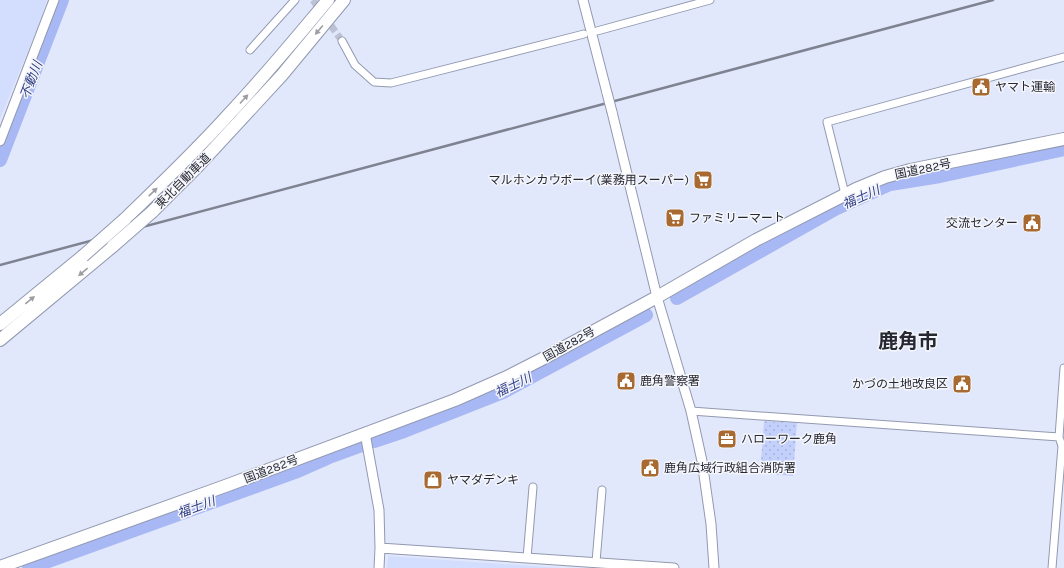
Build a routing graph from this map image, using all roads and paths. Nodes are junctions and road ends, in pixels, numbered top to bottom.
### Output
1 (54, 0) edge
2 (295, 0) edge
3 (328, 0) edge
4 (344, 0) edge
5 (583, 0) edge
6 (710, 0) edge
7 (597, 30) dead end
8 (584, 34) dead end
9 (342, 40) tunnel mouth
10 (250, 50) dead end
11 (1064, 57) edge
12 (1064, 139) edge
13 (0, 140) edge
14 (846, 194) junction
15 (657, 297) junction
16 (0, 324) edge
17 (0, 340) edge
18 (1064, 368) edge
19 (691, 411) junction
20 (365, 433) junction
21 (1059, 437) junction
22 (533, 487) dead end
23 (602, 490) dead end
24 (380, 548) junction
25 (527, 558) junction
26 (596, 562) junction
27 (0, 567) edge
28 (379, 568) edge
29 (674, 568) edge
30 (714, 568) edge
31 (1052, 568) edge

1 - 13 street
2 - 10 street
16 -> 3 highway, 東北自動車道, bridge
4 -> 17 highway, 東北自動車道, bridge
5 - 15 street, bridge
6 - 7 street
8 - 9 street
11 - 14 street
12 - 14 highway, 国道282号
14 - 15 highway, 国道282号
15 - 19 street
15 - 20 highway, 国道282号
18 - 21 street
19 - 21 street
19 - 30 street
20 - 24 street
20 - 27 highway, 国道282号
21 - 31 street
22 - 25 street
23 - 26 street
24 - 25 street
24 - 28 street
25 - 26 street
26 - 29 street

